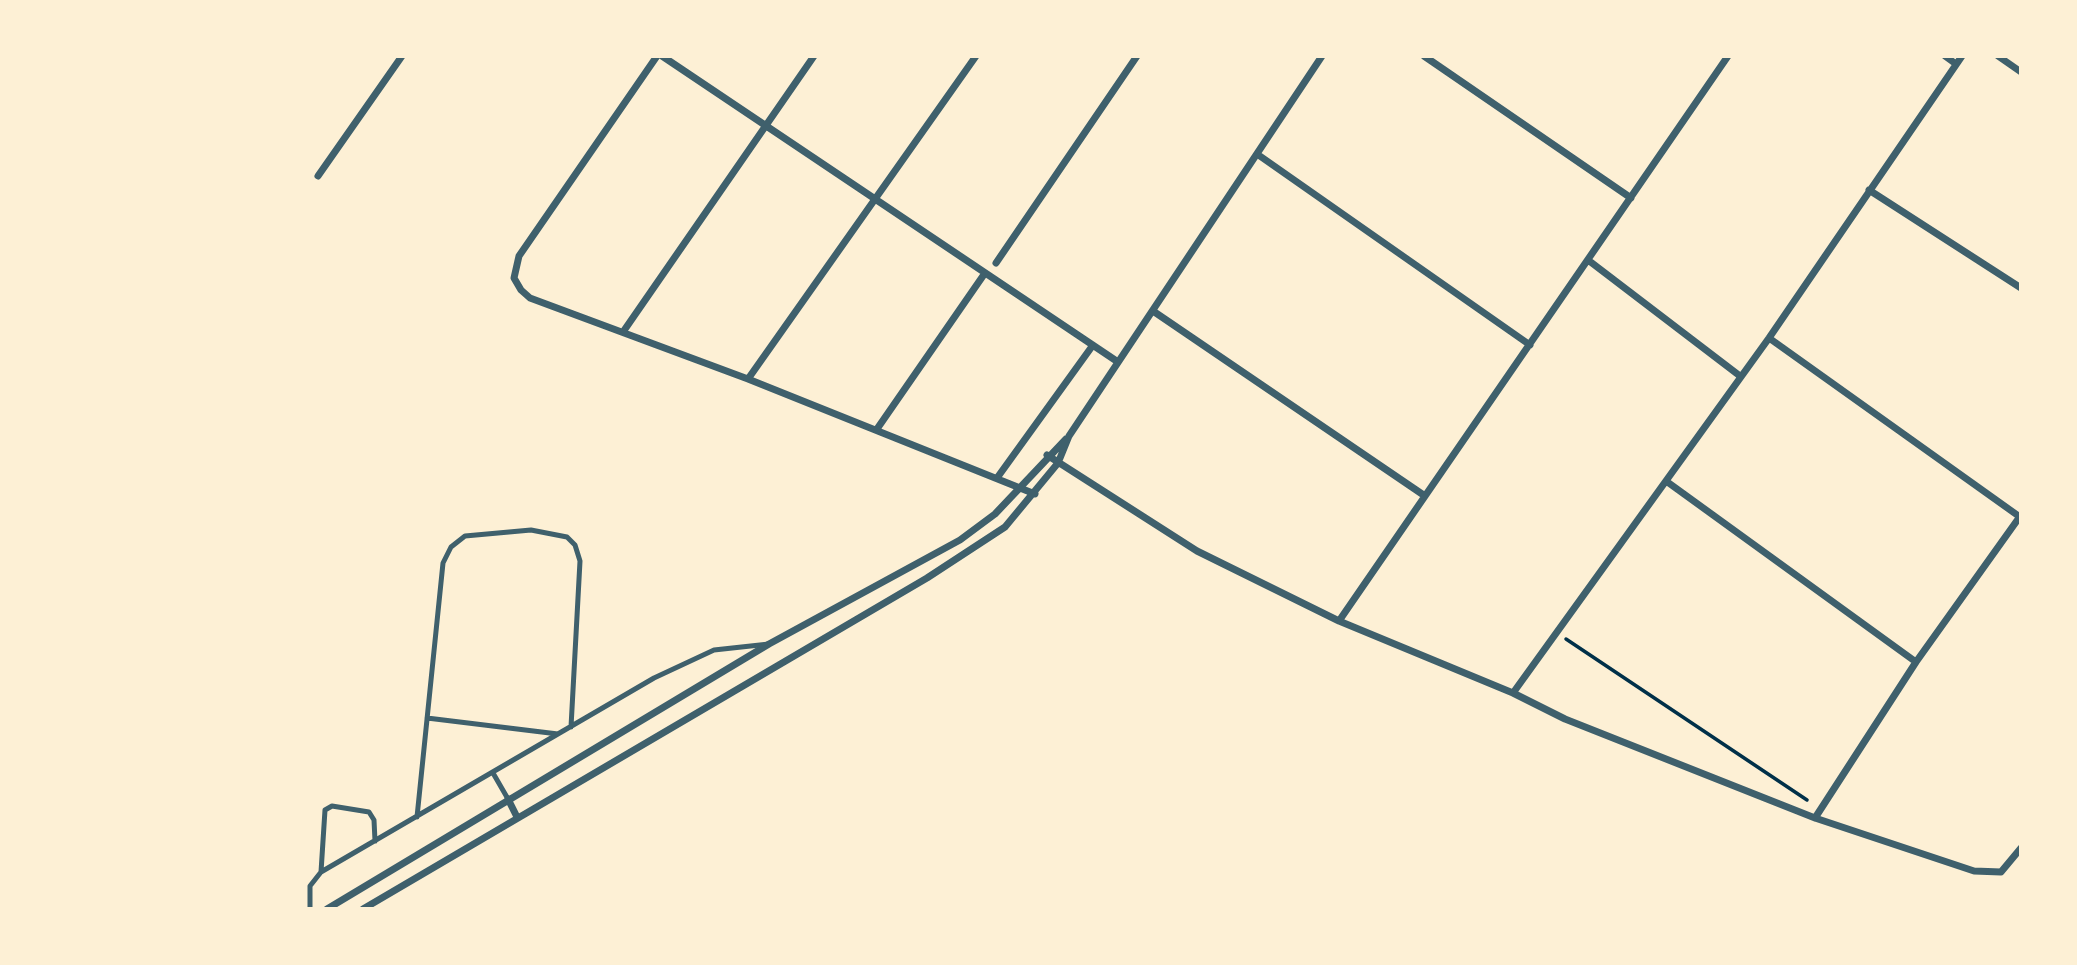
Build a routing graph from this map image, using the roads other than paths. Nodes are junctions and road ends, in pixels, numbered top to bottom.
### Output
1 (402, 56) edge
2 (659, 56) edge
3 (814, 56) edge
4 (976, 56) edge
5 (1137, 56) edge
6 (1322, 56) edge
7 (1424, 56) edge
8 (1728, 56) edge
9 (1945, 56) edge
10 (1962, 56) edge
11 (1998, 56) edge
12 (1956, 64) junction
13 (2021, 72) edge
14 (765, 126) junction
15 (1257, 154) junction
16 (318, 176) dead end
17 (1869, 190) junction
18 (1631, 198) junction
19 (876, 200) junction
20 (1588, 260) junction
21 (996, 263) dead end
22 (985, 273) junction
23 (2021, 288) edge
24 (1153, 311) junction
25 (623, 332) junction
26 (1769, 338) junction
27 (1093, 345) junction
28 (1530, 345) junction
29 (1118, 362) junction
30 (1740, 376) junction
31 (748, 379) junction
32 (877, 429) junction
33 (1069, 436) junction
34 (1047, 455) junction
35 (1058, 463) junction
36 (997, 478) junction
37 (1666, 481) junction
38 (1019, 487) junction
39 (1035, 494) junction
40 (1425, 496) junction
41 (2020, 516) edge
42 (1339, 621) junction
43 (769, 644) junction
44 (1916, 662) junction
45 (1513, 693) junction
46 (427, 718) junction
47 (570, 727) junction
48 (558, 734) junction
49 (493, 773) junction
50 (508, 799) junction
51 (417, 817) junction
52 (517, 817) junction
53 (1815, 818) junction
54 (374, 841) junction
55 (2021, 848) edge
56 (321, 872) junction
57 (310, 909) edge
58 (327, 909) edge
59 (363, 909) edge

1 - 16 street
2 - 14 street
2 - 25 street
3 - 14 street
4 - 19 street
5 - 21 street
6 - 15 street
7 - 18 street
8 - 18 street
9 - 12 street
10 - 12 street
11 - 13 street
12 - 17 street
14 - 19 street
14 - 25 street
15 - 24 street
15 - 28 street
17 - 23 street
17 - 26 street
18 - 20 street
19 - 22 street
19 - 31 street
20 - 28 street
20 - 30 street
22 - 27 street
22 - 32 street
24 - 29 street
24 - 40 street
25 - 31 street
26 - 30 street
26 - 41 street
27 - 29 street
27 - 36 street
28 - 40 street
29 - 33 street
30 - 37 street
31 - 32 street
32 - 36 street
33 - 34 street
33 - 35 street
34 - 35 street
34 - 38 street
35 - 39 street
35 - 42 street
36 - 38 street
37 - 44 street
37 - 45 street
38 - 39 street
38 - 43 street
39 - 52 street
40 - 42 street
41 - 44 street
42 - 45 street
43 - 47 lane
43 - 50 street
44 - 53 street
45 - 53 street
46 - 47 lane
46 - 48 lane
46 - 51 lane
47 - 48 lane
48 - 49 lane
49 - 50 lane
49 - 51 lane
50 - 52 street
50 - 58 street
51 - 54 lane
52 - 59 street
53 - 55 street
54 - 56 lane
54 - 56 lane
56 - 57 lane

